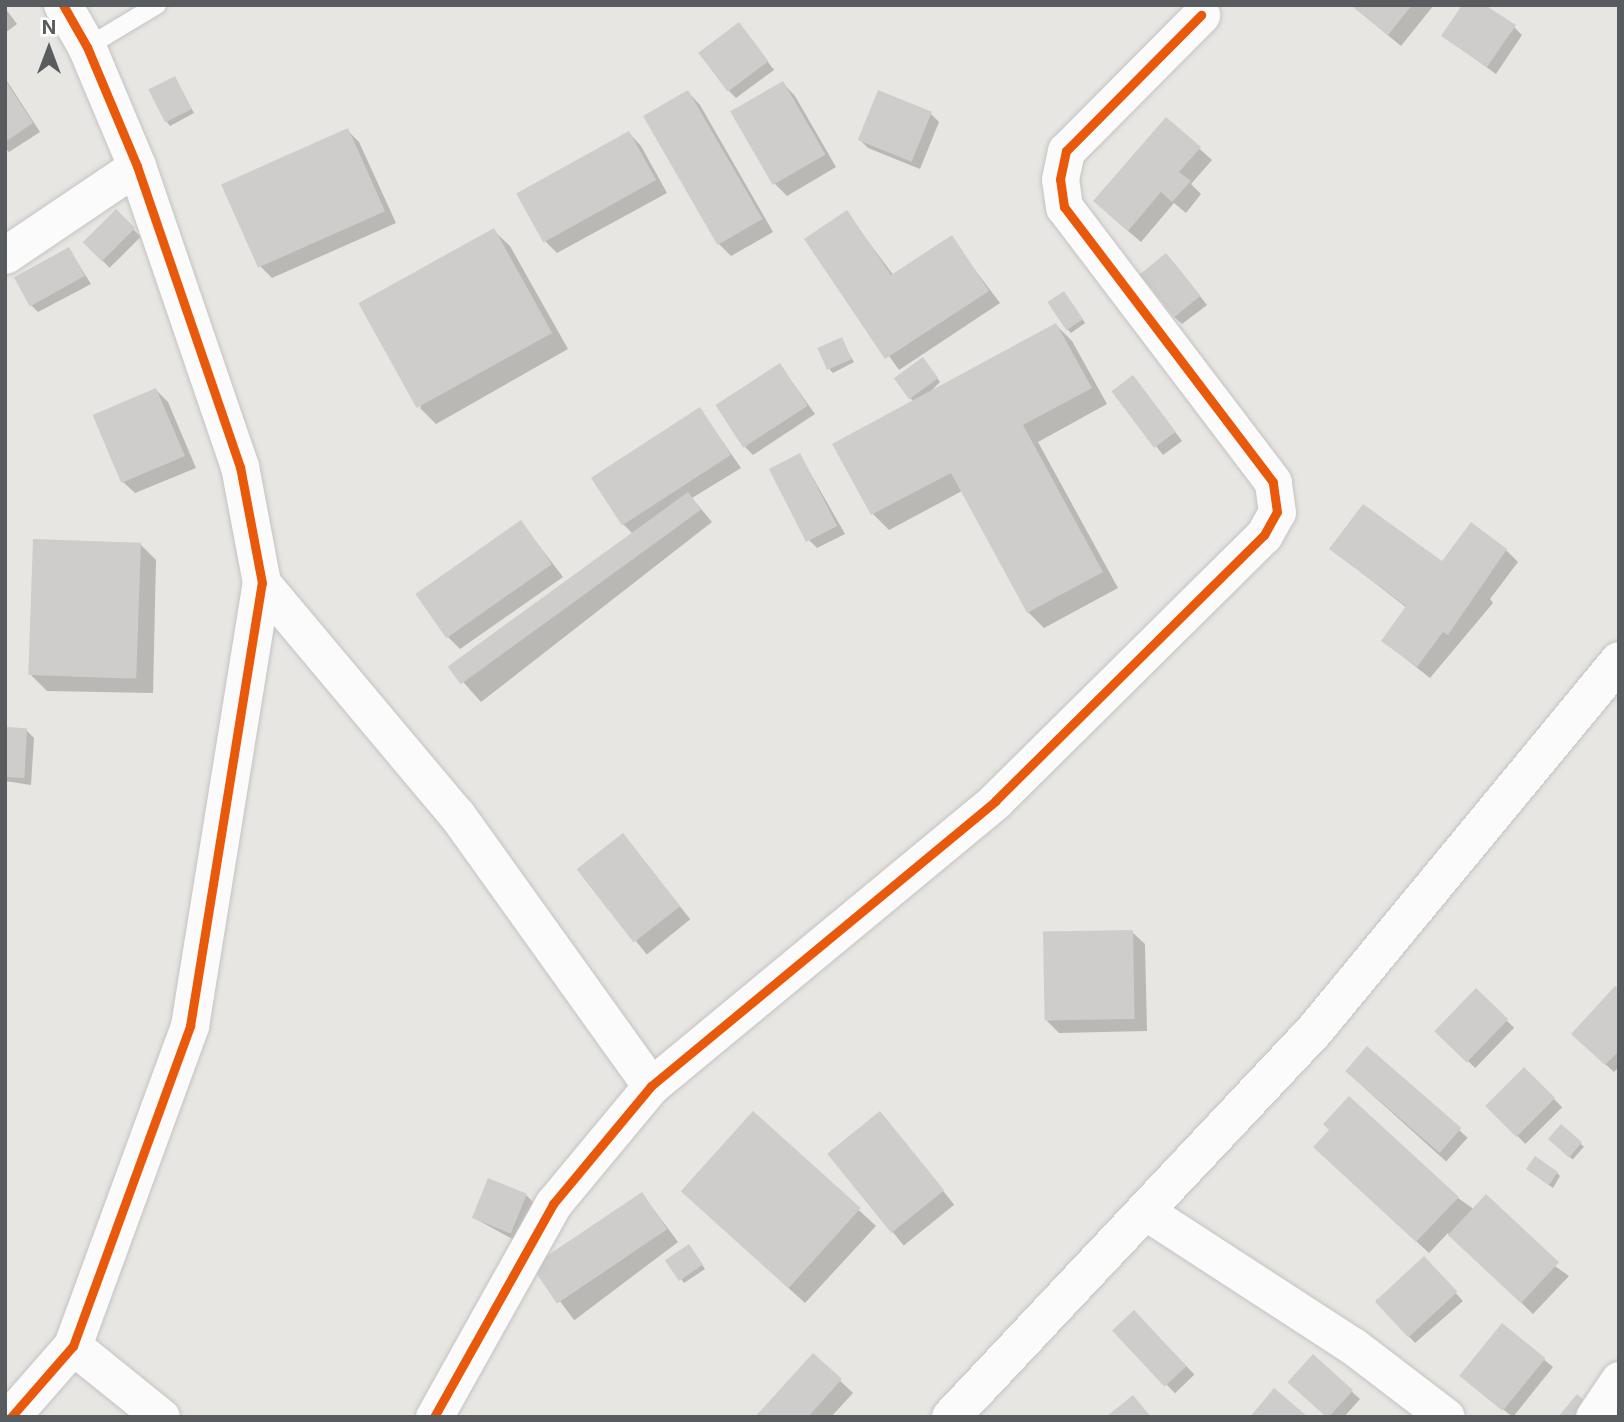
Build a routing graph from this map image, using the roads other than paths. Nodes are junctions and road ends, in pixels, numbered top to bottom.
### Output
1 (63, 5) edge
2 (157, 5) edge
3 (1201, 15) dead end
4 (88, 47) junction
5 (137, 166) junction
6 (5, 255) edge
7 (262, 583) junction
8 (1619, 661) edge
9 (651, 1086) junction
10 (1145, 1211) junction
11 (73, 1346) junction
12 (1619, 1380) edge
13 (11, 1417) edge
14 (161, 1417) edge
15 (434, 1417) edge
16 (951, 1417) edge
17 (1446, 1417) edge
18 (1594, 1417) edge

1 - 4 street
2 - 4 lane
3 - 9 street
4 - 5 street
5 - 6 street
5 - 7 street
7 - 9 street
7 - 11 street
8 - 10 street
9 - 15 street
10 - 16 street
10 - 17 street
11 - 13 street
11 - 14 street
12 - 18 street

